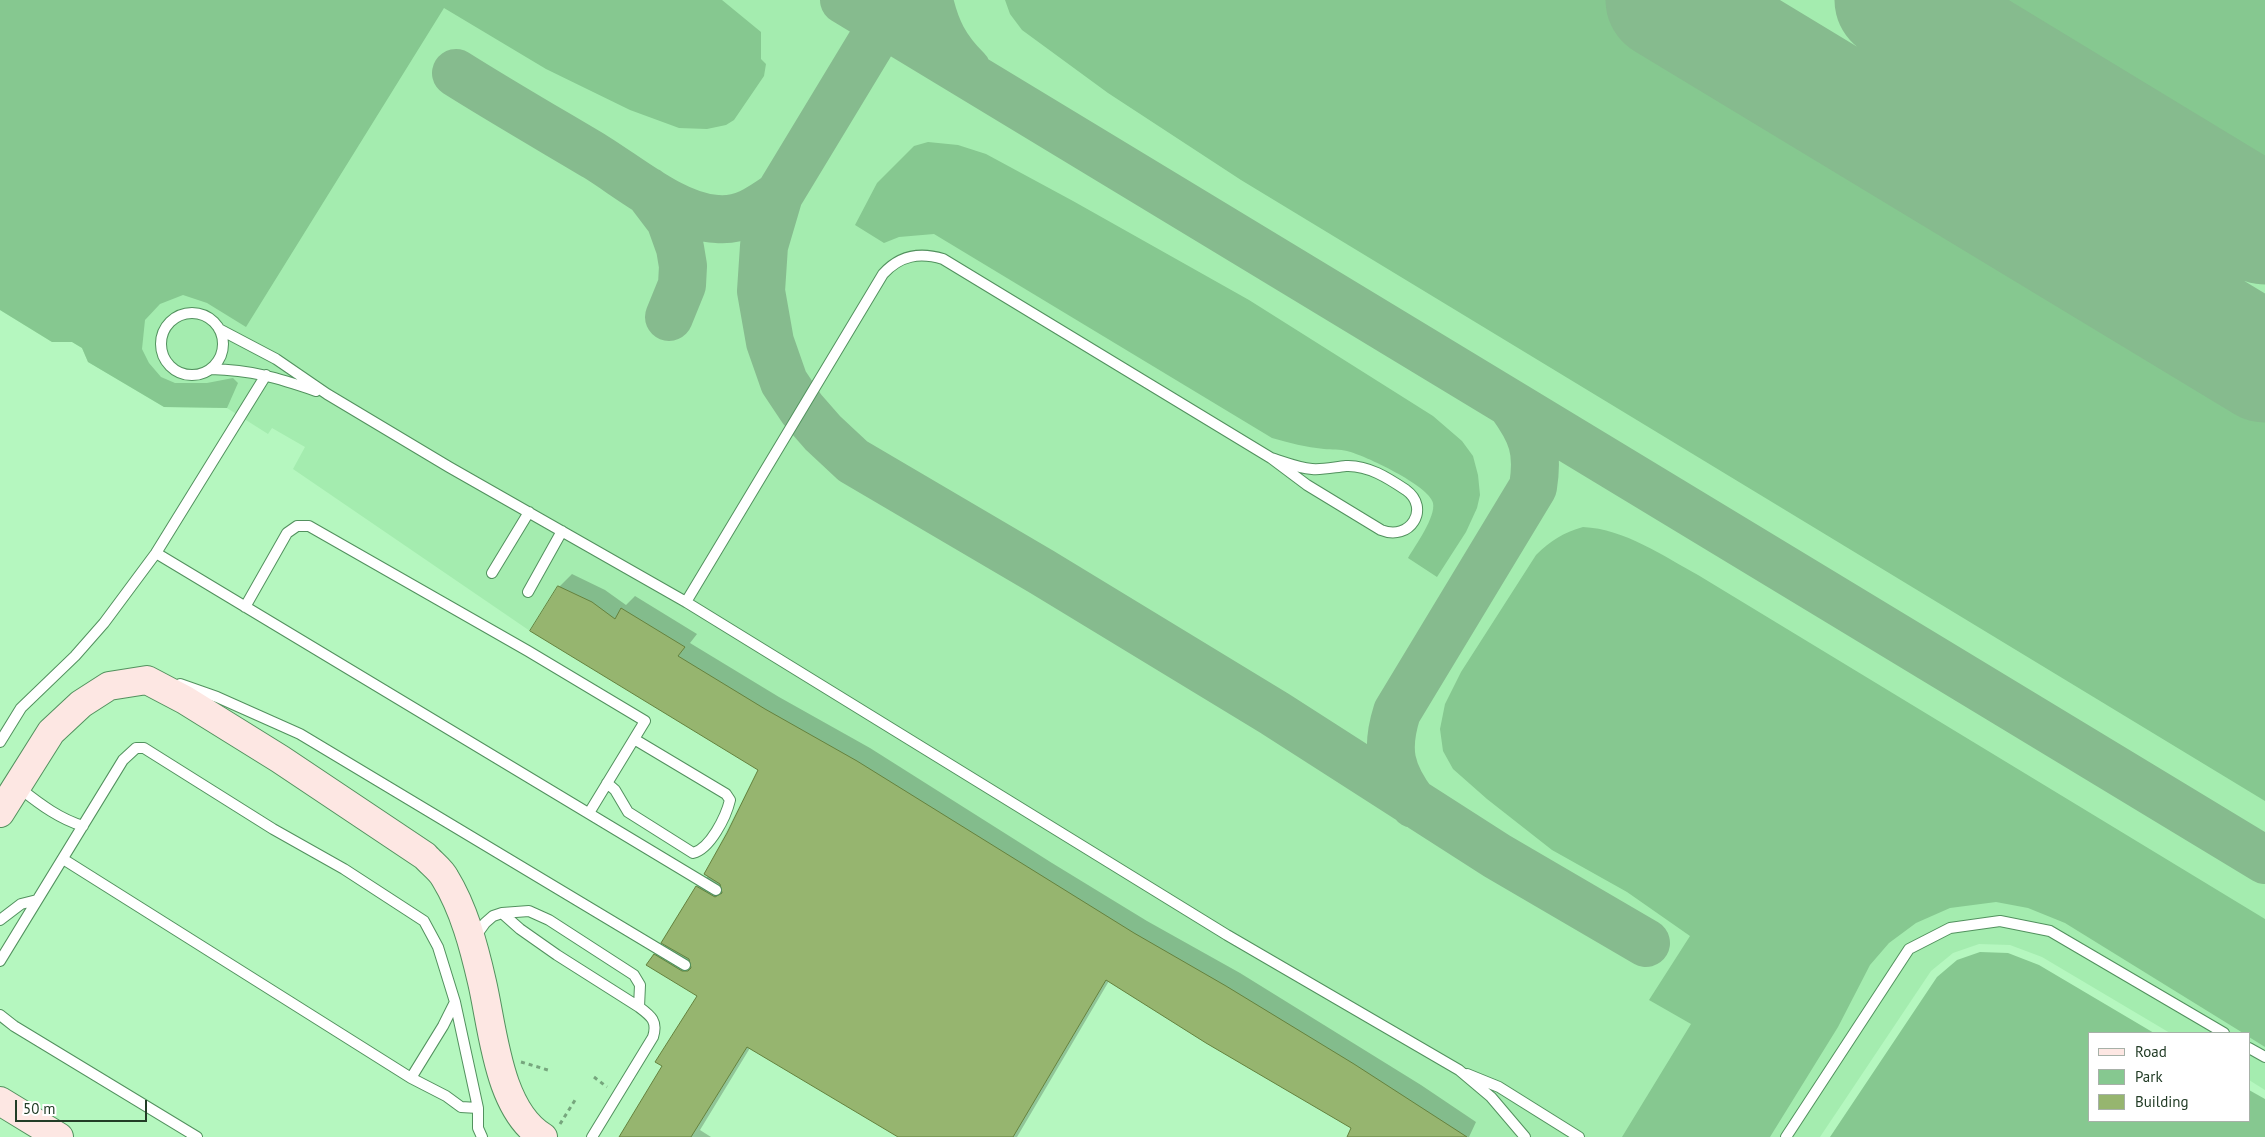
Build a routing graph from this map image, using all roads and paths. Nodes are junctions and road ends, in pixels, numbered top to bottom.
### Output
1 (219, 329) junction
2 (211, 369) junction
3 (266, 375) junction
4 (327, 394) junction
5 (1271, 458) junction
6 (529, 512) junction
7 (562, 531) junction
8 (156, 553) junction
9 (492, 572) dead end
10 (528, 592) dead end
11 (686, 602) junction
12 (245, 607) junction
13 (147, 680) junction
14 (634, 739) junction
15 (0, 742) edge
16 (21, 781) junction
17 (607, 783) junction
18 (0, 813) edge
19 (589, 813) junction
20 (83, 826) junction
21 (63, 859) junction
22 (716, 890) dead end
23 (37, 900) junction
24 (502, 913) junction
25 (0, 920) edge
26 (472, 942) junction
27 (0, 961) edge
28 (684, 964) dead end
29 (455, 1002) junction
30 (639, 1007) junction
31 (0, 1015) edge
32 (2222, 1032) edge
33 (2250, 1049) edge
34 (2265, 1057) edge
35 (1459, 1070) junction
36 (412, 1078) junction
37 (508, 1092) junction
38 (577, 1097) dead end
39 (0, 1101) edge
40 (478, 1108) junction
41 (550, 1133) edge
42 (59, 1137) edge
43 (197, 1137) edge
44 (482, 1137) edge
45 (519, 1137) edge
46 (592, 1137) edge
47 (1526, 1137) edge
48 (1579, 1137) edge
49 (1786, 1137) edge

1 - 2 lane
1 - 2 lane
1 - 4 lane
2 - 3 lane
3 - 4 lane
3 - 8 lane
4 - 6 lane
5 - 5 lane
5 - 11 lane
6 - 7 lane
6 - 9 lane
7 - 10 lane
7 - 11 lane
8 - 12 lane
8 - 15 lane
11 - 35 lane
12 - 14 lane
12 - 19 lane
13 - 16 main road
13 - 26 main road
13 - 28 lane
14 - 17 lane
14 - 17 lane
16 - 18 main road
16 - 20 lane
17 - 19 lane
19 - 22 lane
20 - 21 lane
20 - 29 lane
21 - 23 lane
21 - 36 lane
23 - 25 lane
23 - 27 lane
24 - 26 lane
24 - 30 lane
24 - 30 lane
26 - 37 main road
29 - 36 lane
29 - 40 lane
30 - 46 lane
31 - 43 lane
32 - 49 lane
33 - 34 lane
35 - 47 lane
35 - 48 lane
36 - 40 lane
37 - 41 main road
37 - 45 main road
38 - 41 path
39 - 42 main road
40 - 44 lane

